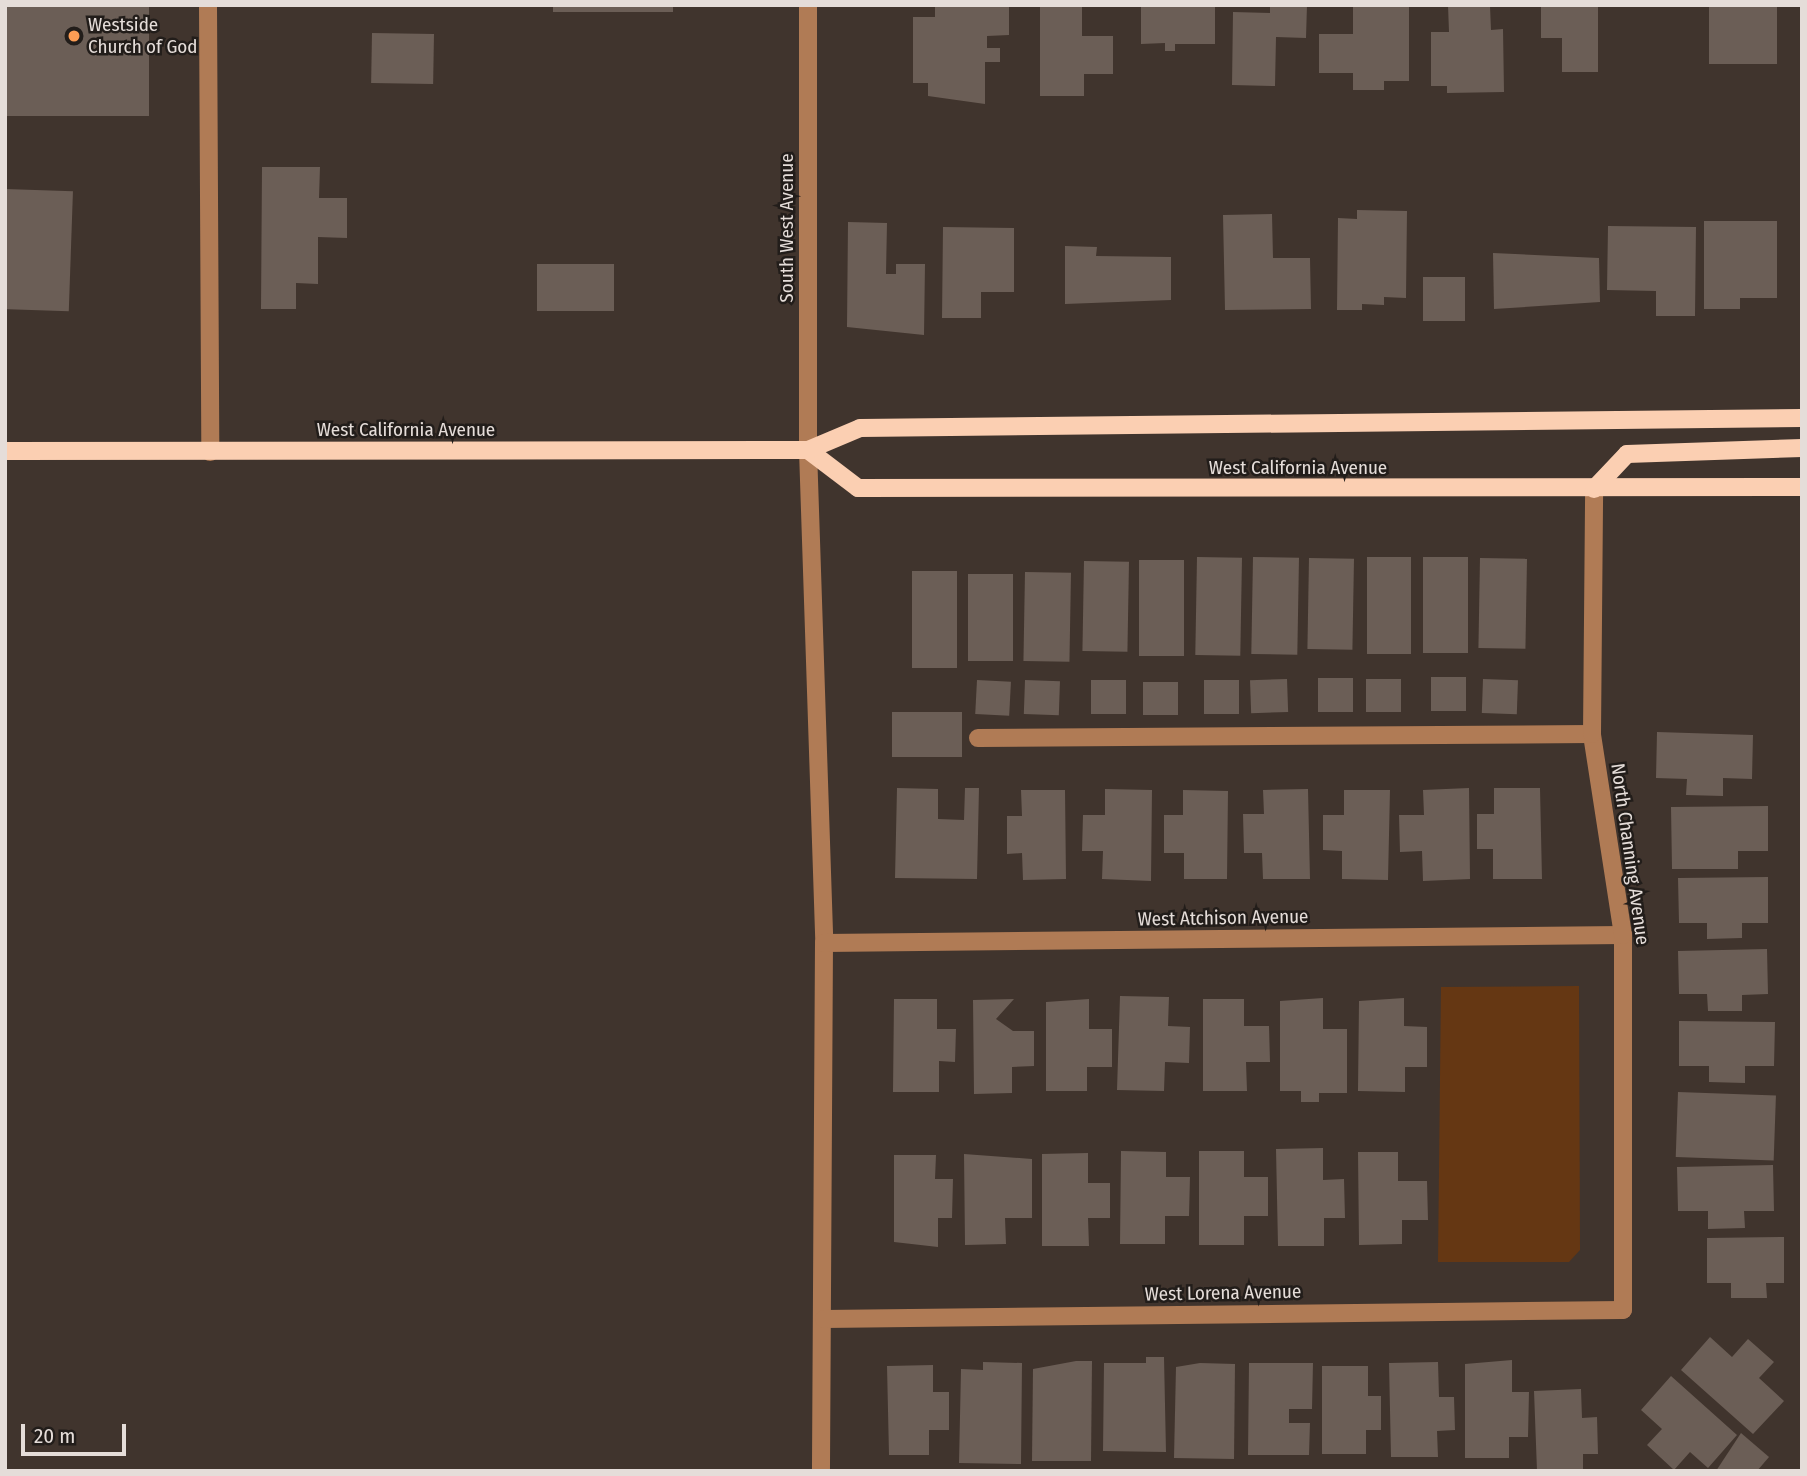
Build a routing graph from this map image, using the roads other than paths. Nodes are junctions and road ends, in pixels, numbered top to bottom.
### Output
1 (208, 5) edge
2 (808, 5) edge
3 (1802, 418) edge
4 (1802, 448) edge
5 (808, 450) junction
6 (5, 451) edge
7 (211, 452) junction
8 (1802, 487) edge
9 (1594, 489) junction
10 (1592, 734) junction
11 (978, 738) dead end
12 (1623, 935) junction
13 (824, 943) junction
14 (1623, 1310) joint
15 (824, 1319) junction
16 (821, 1471) edge

1 - 7 street
2 - 5 street, South West Avenue
3 - 5 main road, West California Avenue
4 - 9 main road
5 - 7 main road, West California Avenue
5 - 9 main road, West California Avenue
5 - 13 street, South West Avenue
6 - 7 main road, West California Avenue
8 - 9 main road, West California Avenue
9 - 10 street, North Channing Avenue
10 - 11 street
10 - 12 street, North Channing Avenue
12 - 13 street, West Atchison Avenue
12 - 14 street, North Channing Avenue
13 - 15 street, South West Avenue
14 - 15 street, West Lorena Avenue
15 - 16 street, South West Avenue

